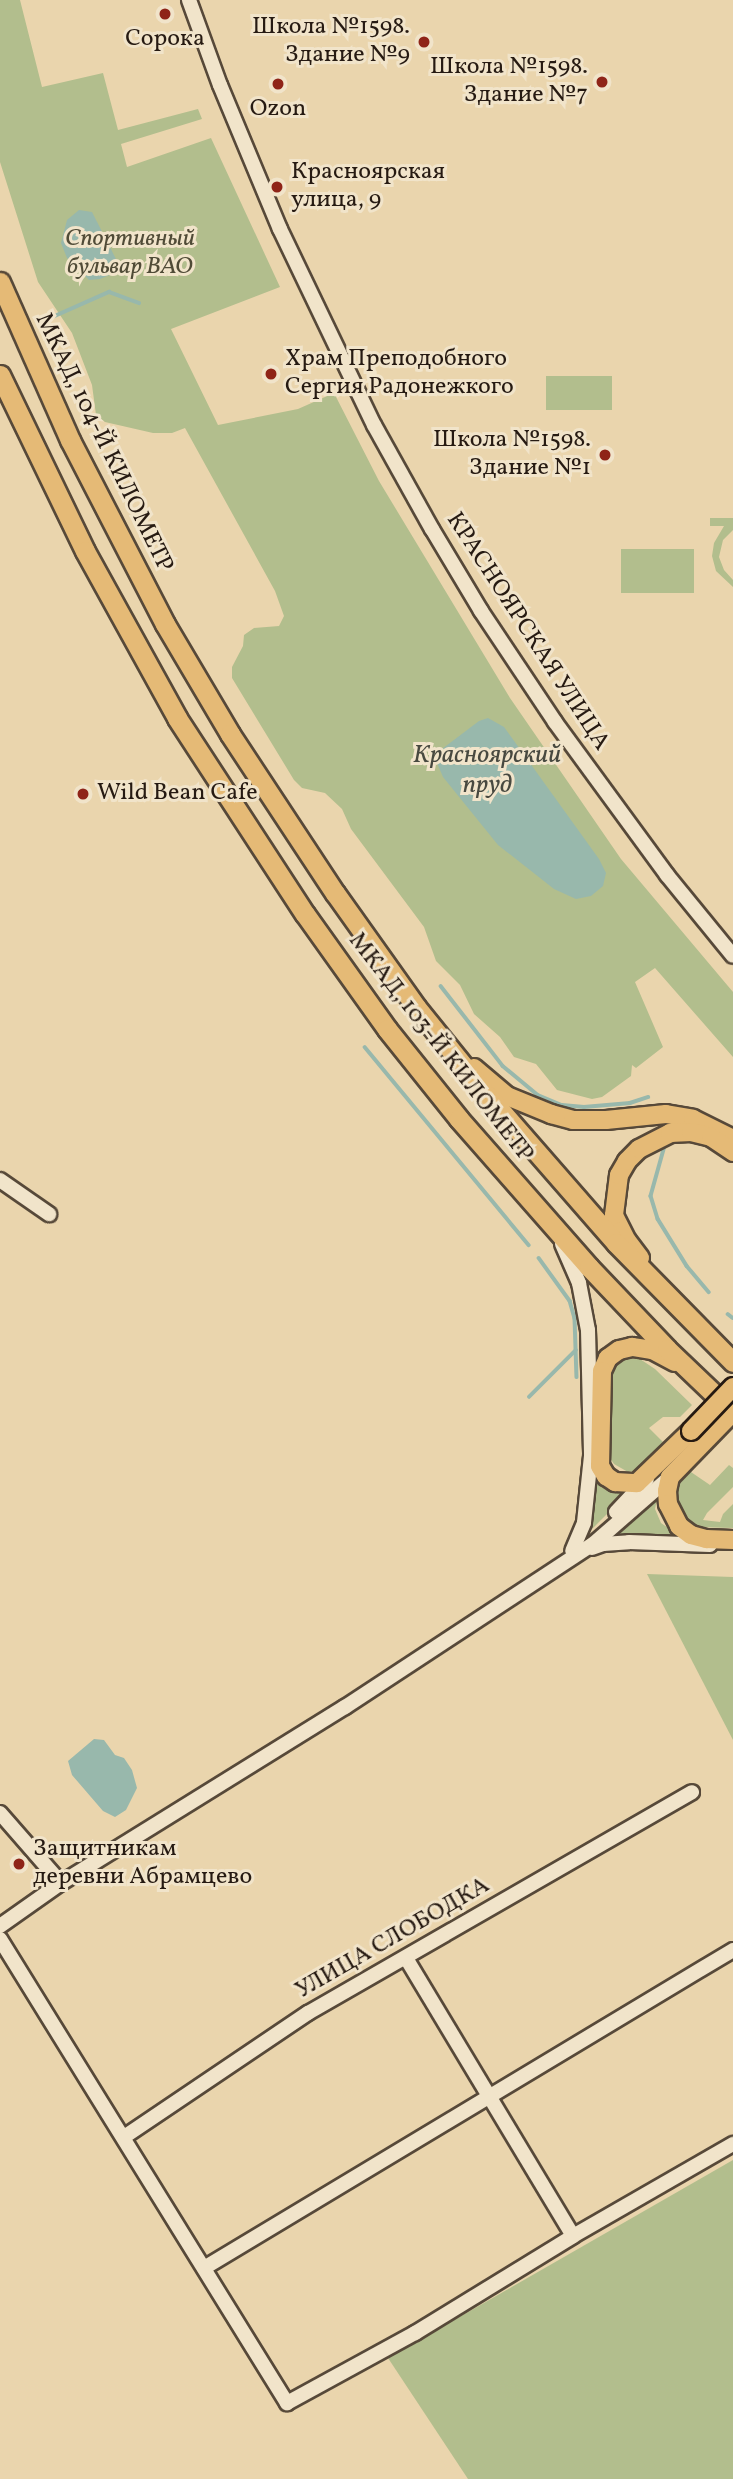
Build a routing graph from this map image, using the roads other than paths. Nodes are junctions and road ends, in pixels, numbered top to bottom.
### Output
1 (189, 0) edge
2 (0, 282) edge
3 (0, 375) edge
4 (165, 624) joint
5 (733, 956) edge
6 (416, 1007) junction
7 (733, 1139) edge
8 (733, 1152) edge
9 (0, 1180) edge
10 (49, 1214) dead end
11 (551, 1224) junction
12 (692, 1324) junction
13 (733, 1362) edge
14 (701, 1381) junction
15 (733, 1387) edge
16 (733, 1412) edge
17 (697, 1437) junction
18 (664, 1471) junction
19 (733, 1540) edge
20 (733, 1546) edge
21 (575, 1553) junction
22 (692, 1792) dead end
23 (0, 1813) edge
24 (61, 1883) junction
25 (0, 1926) edge
26 (0, 1938) edge
27 (733, 1950) edge
28 (406, 1958) junction
29 (489, 2096) junction
30 (124, 2137) junction
31 (733, 2144) edge
32 (573, 2236) junction
33 (204, 2268) junction

1 - 5 street, КРАСНОЯРСКАЯ УЛИЦА
2 - 4 highway, МКАД, 104-Й КИЛОМЕТР
3 - 11 highway, МКАД, 103-Й КИЛОМЕТР
4 - 6 highway, МКАД, 103-Й КИЛОМЕТР
6 - 7 main road
6 - 12 highway, МКАД, 103-Й КИЛОМЕТР
8 - 12 main road
9 - 10 street
11 - 14 highway, МКАД, 103-Й КИЛОМЕТР
11 - 21 street
12 - 13 highway, МКАД, 103-Й КИЛОМЕТР
14 - 16 highway, МКАД, 103-Й КИЛОМЕТР
14 - 18 main road
15 - 17 main road, bridge
16 - 17 main road
17 - 18 main road
18 - 19 main road
18 - 21 street
20 - 21 street
21 - 24 street
22 - 28 street, УЛИЦА СЛОБОДКА
23 - 24 street
24 - 25 street
26 - 30 street
27 - 29 street
28 - 29 street
28 - 30 street, УЛИЦА СЛОБОДКА
29 - 32 street
29 - 33 street
30 - 33 street
31 - 32 street
32 - 33 street

